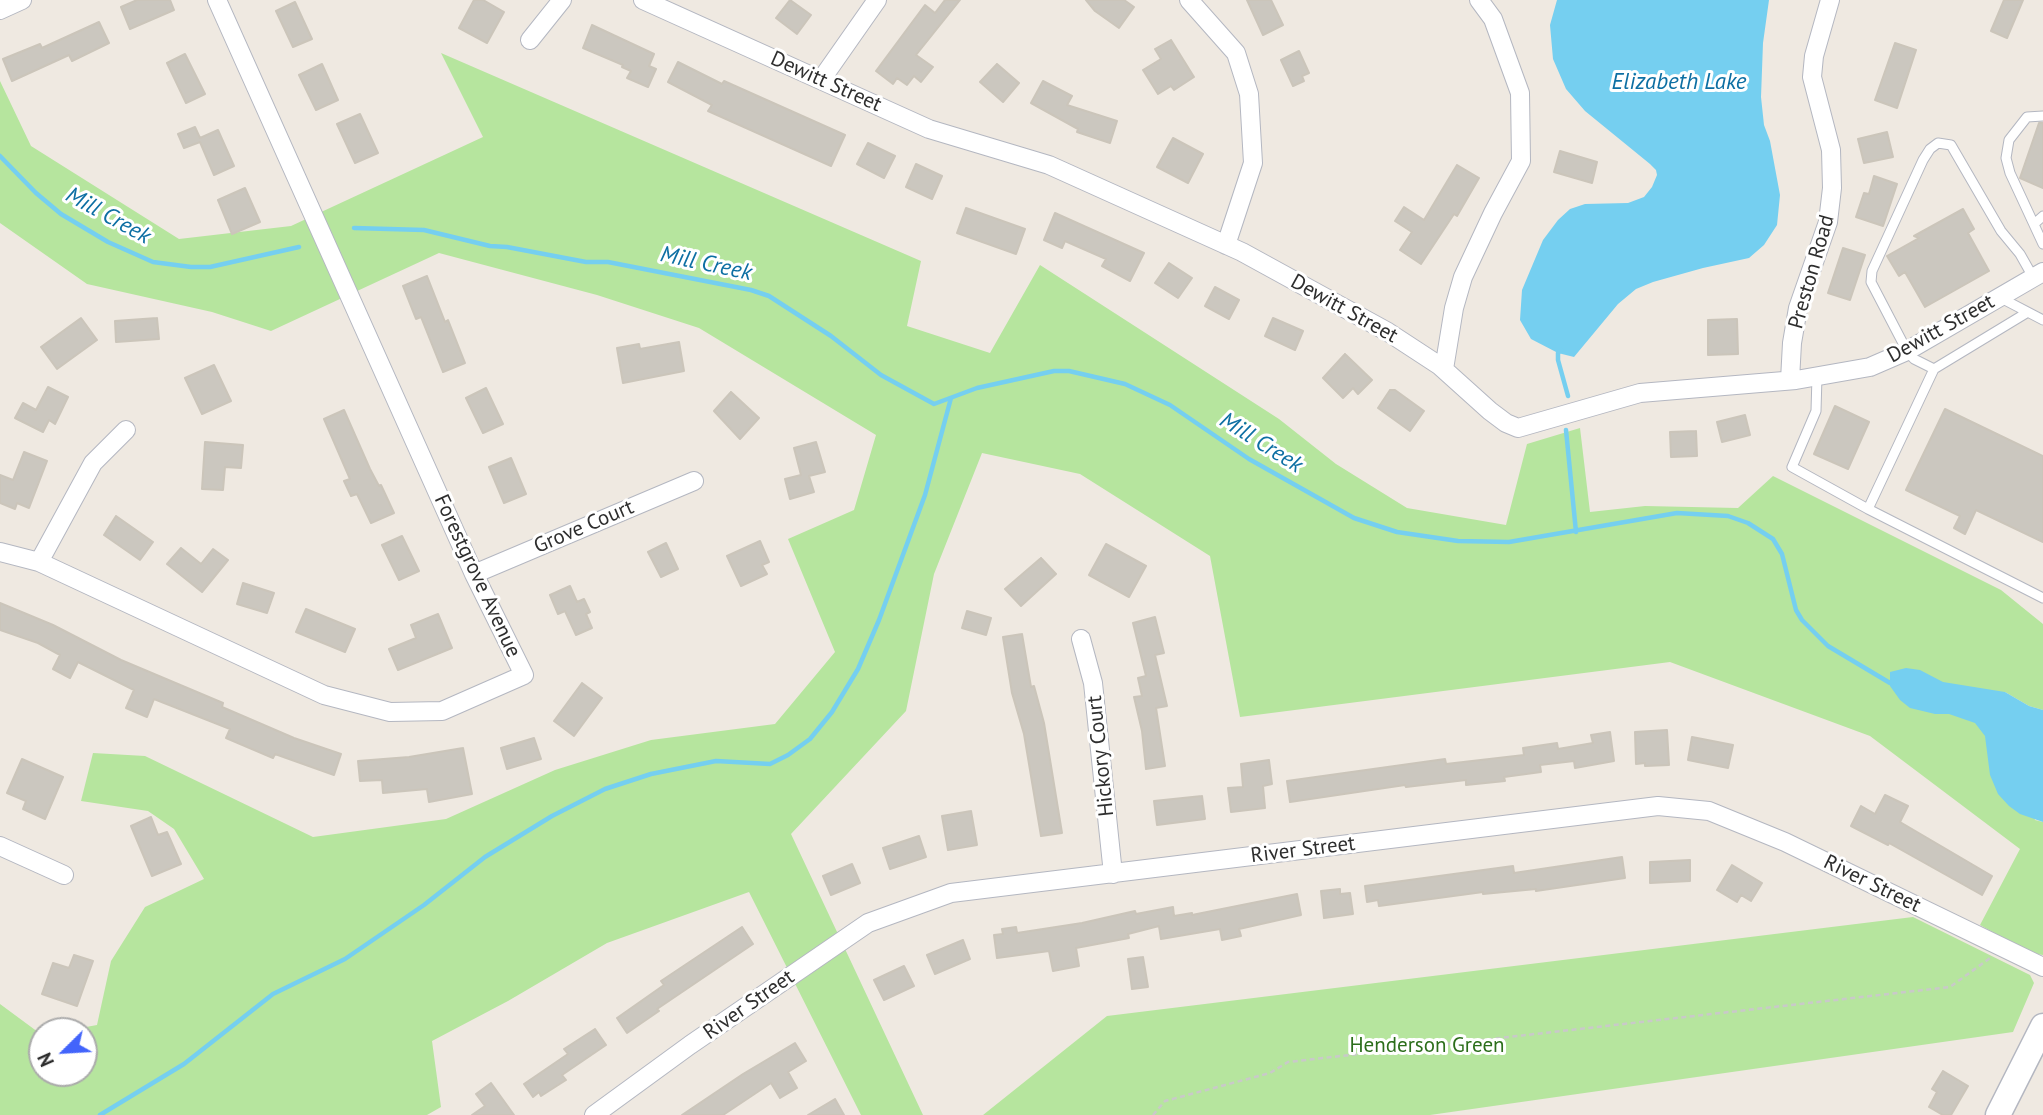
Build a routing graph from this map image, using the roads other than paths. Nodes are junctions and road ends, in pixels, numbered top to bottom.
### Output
1 (22, 0) edge
2 (217, 0) edge
3 (562, 0) edge
4 (643, 0) edge
5 (877, 0) edge
6 (1189, 0) edge
7 (1479, 0) edge
8 (1830, 0) edge
9 (0, 10) edge
10 (530, 40) dead end
11 (821, 80) junction
12 (2043, 116) edge
13 (2043, 216) edge
14 (2034, 224) junction
15 (2043, 244) edge
16 (1226, 245) junction
17 (2038, 275) edge
18 (1999, 297) junction
19 (2028, 312) junction
20 (2043, 320) edge
21 (1907, 351) junction
22 (1444, 369) junction
23 (1934, 369) junction
24 (1817, 376) junction
25 (1790, 380) junction
26 (126, 430) dead end
27 (694, 481) dead end
28 (1868, 509) junction
29 (0, 552) edge
30 (39, 562) junction
31 (474, 574) junction
32 (2043, 598) edge
33 (1081, 639) dead end
34 (0, 846) edge
35 (1113, 874) junction
36 (64, 875) dead end
37 (2043, 967) edge
38 (2043, 1026) edge
39 (594, 1115) edge
40 (1998, 1115) edge

1 - 9 street
2 - 31 street, Forestgrove Avenue
3 - 10 street
4 - 11 street, Dewitt Street
5 - 11 street
6 - 16 street
7 - 22 street
8 - 25 street, Preston Road
11 - 16 street, Dewitt Street
12 - 14 lane
13 - 14 lane
14 - 15 lane
16 - 22 street, Dewitt Street
17 - 18 street, Dewitt Street
17 - 21 lane
18 - 19 lane
18 - 21 street, Dewitt Street
19 - 20 lane
19 - 23 lane
21 - 23 lane
21 - 24 street, Dewitt Street
22 - 25 street, Dewitt Street
23 - 28 lane
24 - 25 street, Dewitt Street
24 - 28 lane
26 - 30 street
27 - 31 street, Grove Court
28 - 32 lane
29 - 30 street, Forestgrove Avenue
30 - 31 street, Forestgrove Avenue
33 - 35 street, Hickory Court
34 - 36 street
35 - 37 street, River Street
35 - 39 street, River Street
38 - 40 main road

